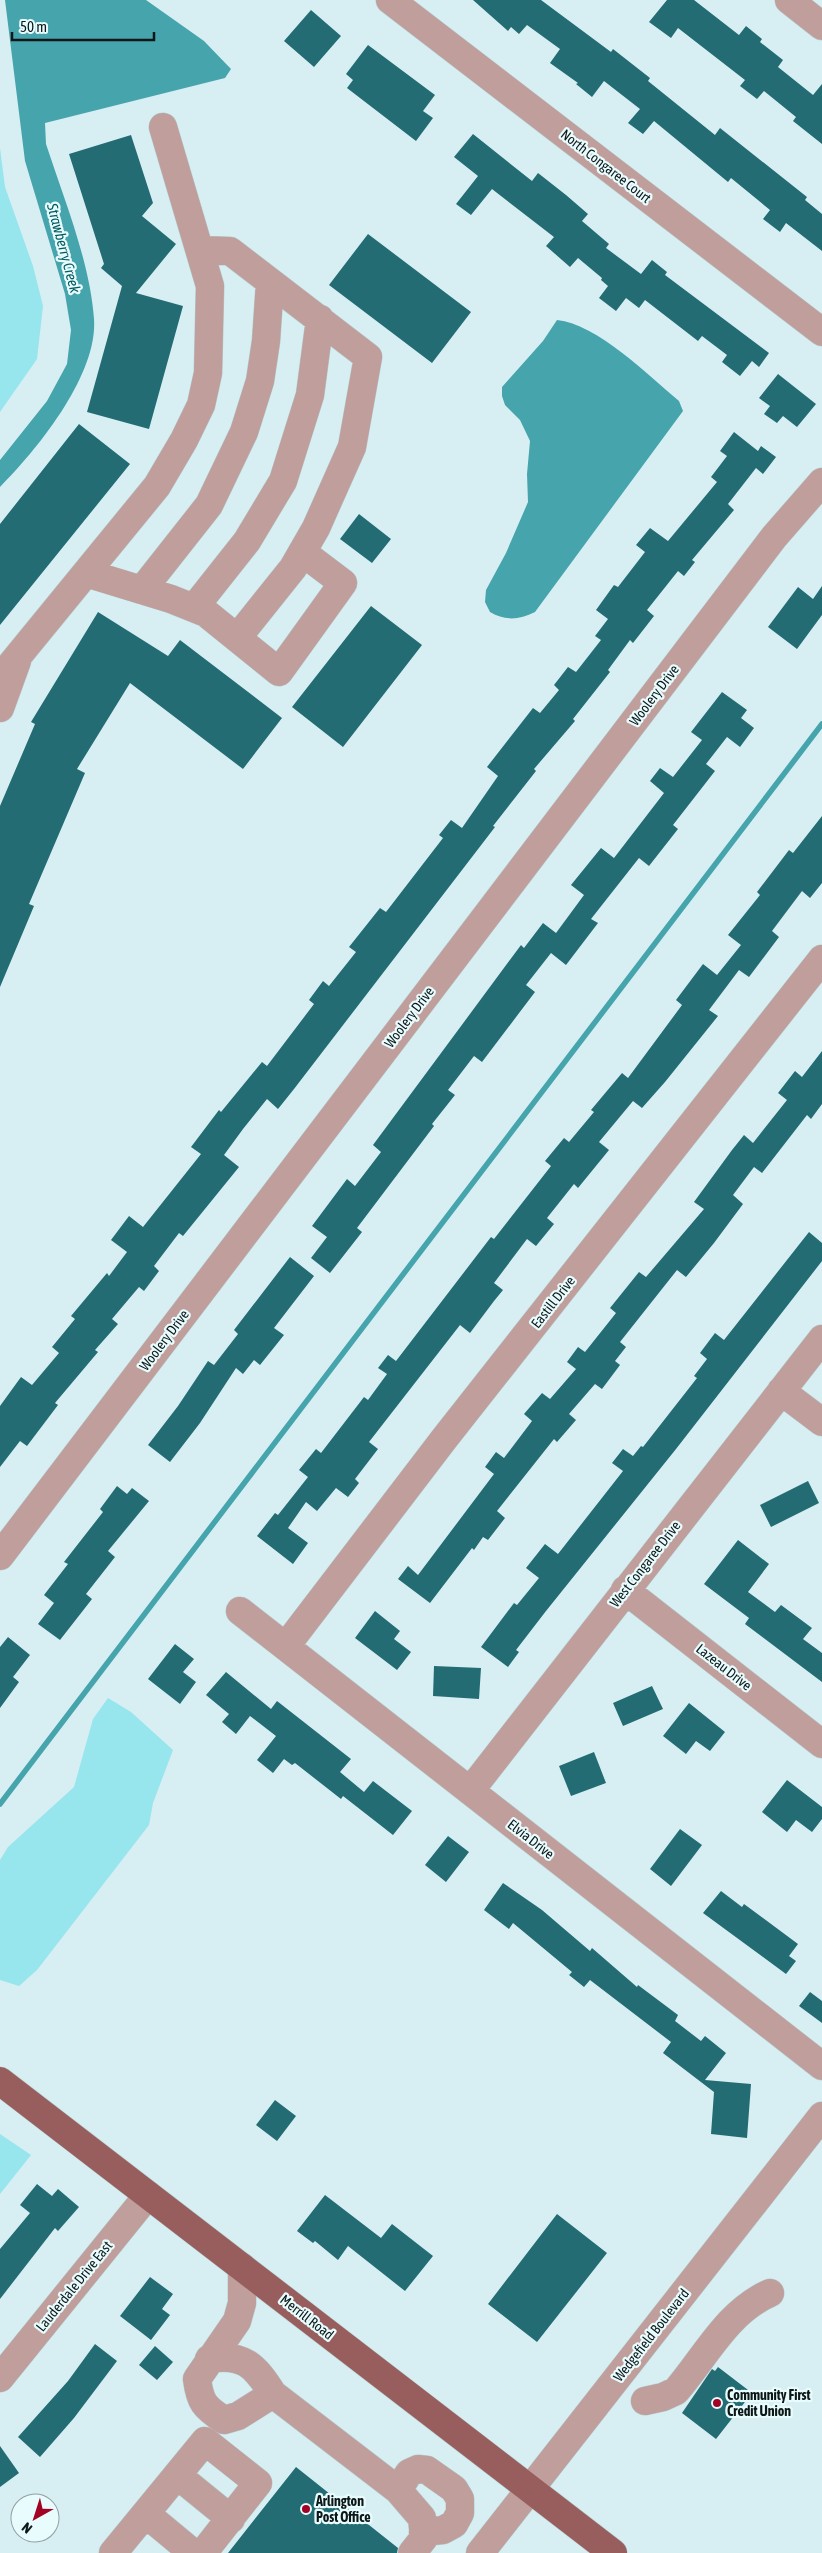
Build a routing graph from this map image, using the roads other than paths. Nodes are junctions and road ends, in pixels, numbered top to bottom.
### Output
1 (390, 0) edge
2 (789, 0) edge
3 (822, 26) edge
4 (164, 127) dead end
5 (200, 250) junction
6 (270, 282) junction
7 (320, 320) junction
8 (822, 332) edge
9 (822, 482) edge
10 (302, 552) junction
11 (86, 573) junction
12 (142, 590) junction
13 (194, 608) junction
14 (237, 638) junction
15 (21, 653) junction
16 (0, 678) edge
17 (0, 708) edge
18 (822, 959) edge
19 (822, 1339) edge
20 (781, 1391) junction
21 (822, 1422) edge
22 (0, 1556) edge
23 (625, 1590) junction
24 (240, 1611) dead end
25 (286, 1646) junction
26 (822, 1744) edge
27 (470, 1791) junction
28 (822, 2066) edge
29 (0, 2081) edge
30 (822, 2116) edge
31 (148, 2195) junction
32 (242, 2267) junction
33 (770, 2293) dead end
34 (209, 2359) junction
35 (0, 2378) edge
36 (273, 2394) junction
37 (645, 2401) dead end
38 (177, 2475) junction
39 (530, 2489) junction
40 (398, 2490) junction
41 (146, 2514) junction
42 (231, 2519) junction
43 (418, 2542) edge
44 (116, 2552) edge
45 (193, 2553) edge
46 (203, 2553) edge
47 (480, 2553) edge
48 (613, 2553) edge

1 - 8 street, North Congaree Court
2 - 3 street
4 - 5 street
5 - 6 street
5 - 11 street
6 - 7 street
6 - 12 street
7 - 10 street
7 - 13 street
9 - 22 street, Woolery Drive
10 - 14 street
10 - 14 street
11 - 12 street
11 - 15 street
12 - 13 street
13 - 14 street
15 - 16 street
15 - 17 street
18 - 25 street, Eastill Drive
19 - 20 street, West Congaree Drive
20 - 21 street
20 - 23 street, West Congaree Drive
23 - 26 street, Lazeau Drive
23 - 27 street, West Congaree Drive
24 - 25 street, Elvia Drive
25 - 27 street, Elvia Drive
27 - 28 street, Elvia Drive
29 - 31 main road, Merrill Road
30 - 39 street, Wedgefield Boulevard
31 - 32 main road, Merrill Road
31 - 35 street, Lauderdale Drive East
32 - 34 street
32 - 39 main road, Merrill Road
33 - 37 street
34 - 36 street
34 - 36 street
36 - 40 street
38 - 41 street
38 - 42 street
38 - 42 street
39 - 47 street, Wedgefield Boulevard
39 - 48 main road, Merrill Road
40 - 43 street
40 - 43 street
41 - 44 street
41 - 45 street
42 - 46 street

